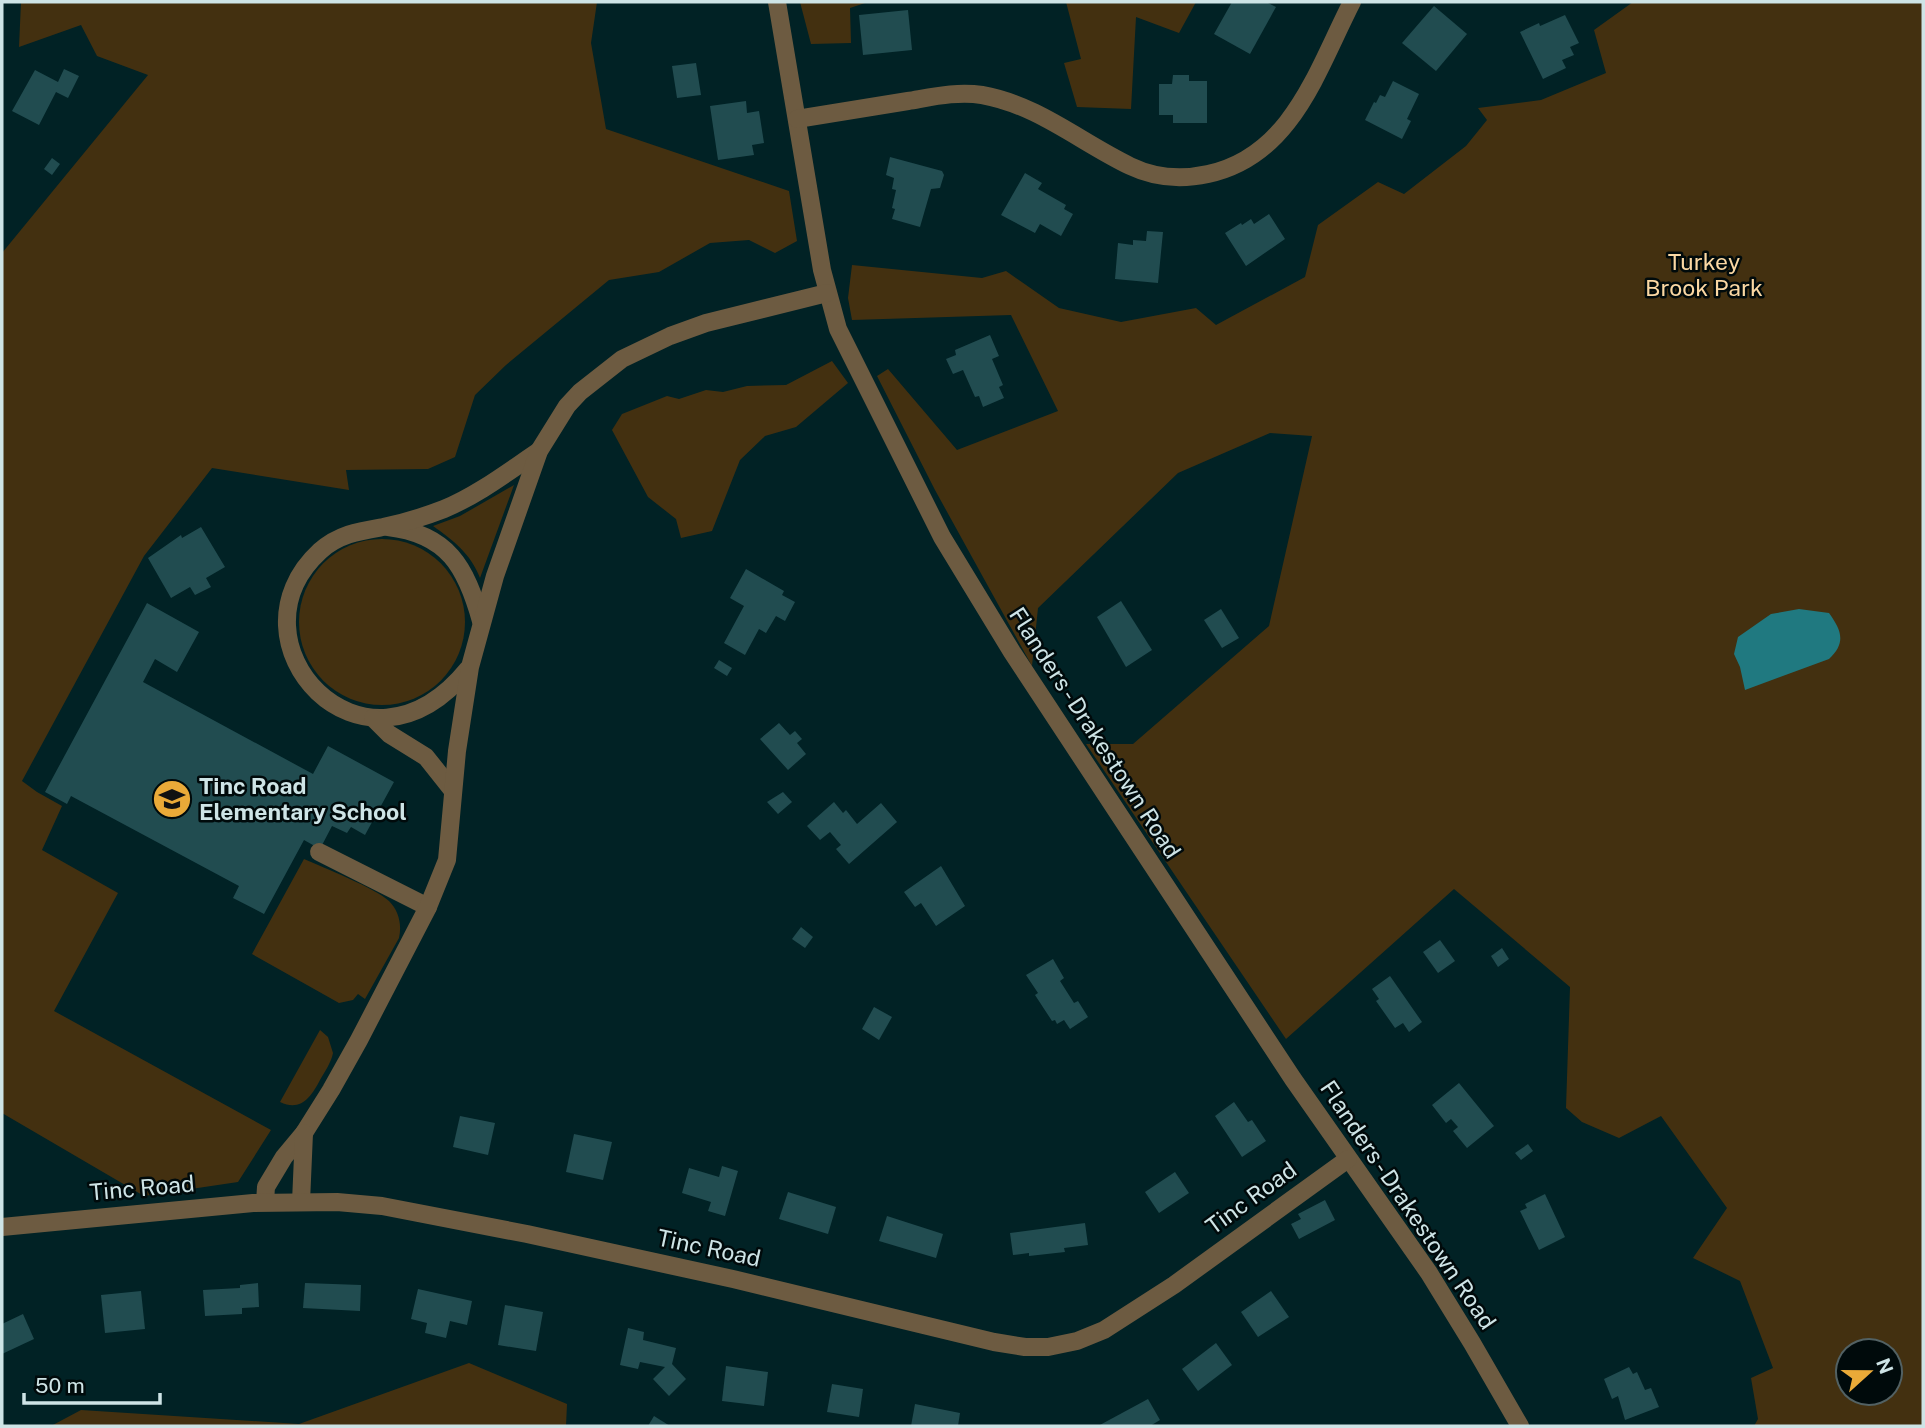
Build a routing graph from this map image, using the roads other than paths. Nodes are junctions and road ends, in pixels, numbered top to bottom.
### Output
1 (777, 2) edge
2 (1352, 2) edge
3 (797, 119) junction
4 (827, 293) junction
5 (539, 451) junction
6 (384, 527) junction
7 (481, 621) junction
8 (470, 667) junction
9 (373, 718) junction
10 (453, 791) junction
11 (319, 852) dead end
12 (428, 907) junction
13 (304, 1133) junction
14 (1348, 1159) junction
15 (265, 1202) junction
16 (301, 1202) junction
17 (2, 1227) edge
18 (1520, 1426) edge

1 - 3 street, Flanders - Drakestown Road
2 - 3 street
3 - 4 street, Flanders - Drakestown Road
4 - 5 street
4 - 14 street, Flanders - Drakestown Road
5 - 6 street
5 - 7 street
6 - 7 street
6 - 9 street
7 - 8 street
8 - 9 street
8 - 10 street
9 - 10 street
10 - 12 street
11 - 12 street
12 - 13 street
13 - 15 street
13 - 16 street
14 - 16 street, Tinc Road
14 - 18 street, Flanders - Drakestown Road
15 - 16 street, Tinc Road
15 - 17 street, Tinc Road

